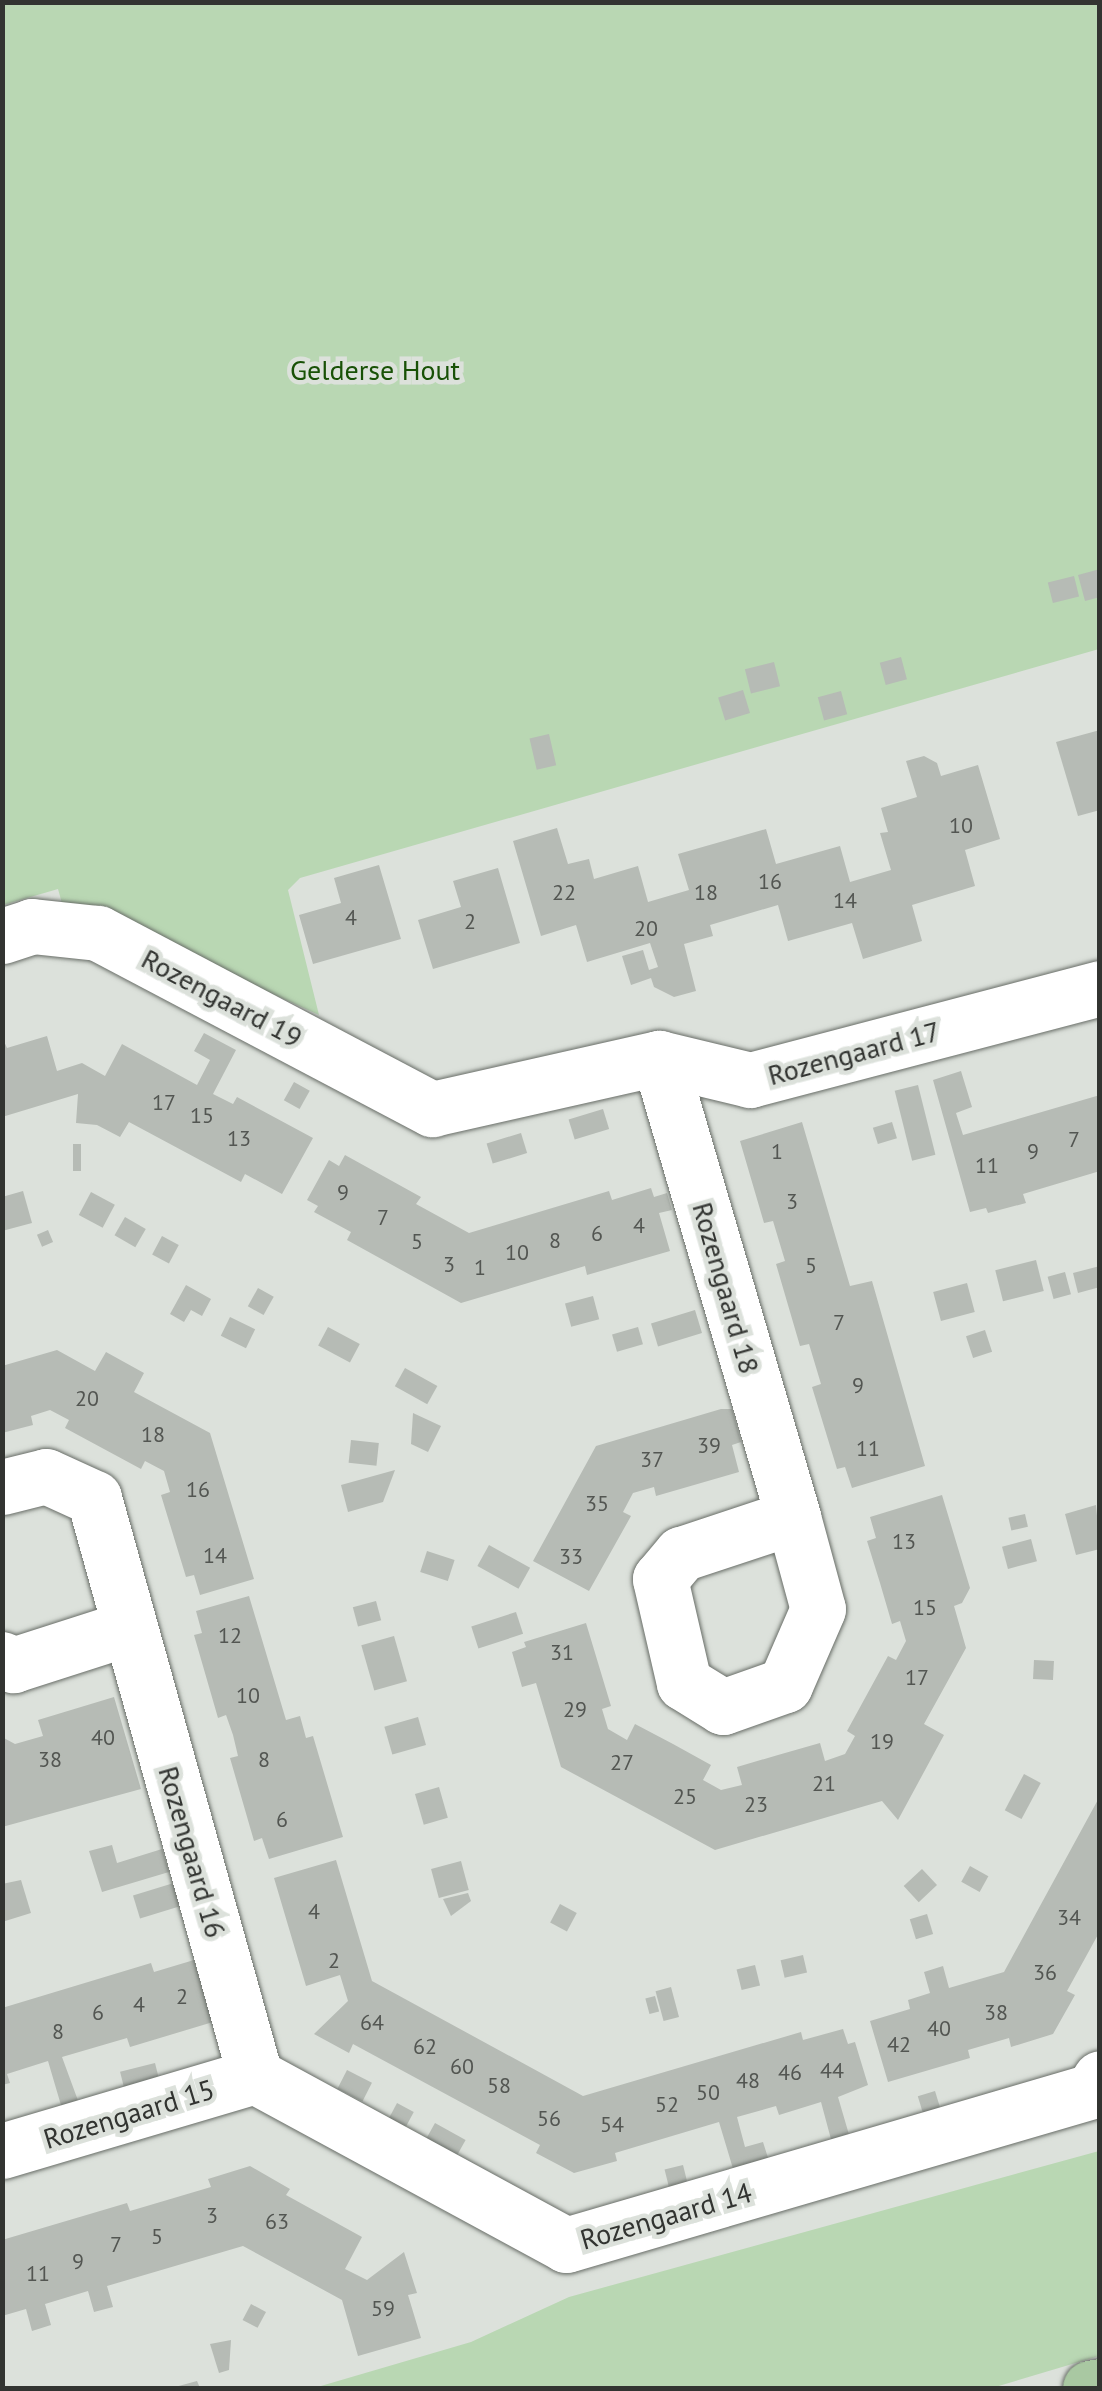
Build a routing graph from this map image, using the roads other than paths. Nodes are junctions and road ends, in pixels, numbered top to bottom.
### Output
1 (2, 936) edge
2 (1100, 988) edge
3 (659, 1058) junction
4 (432, 1109) joint
5 (2, 1487) edge
6 (793, 1518) dead end
7 (128, 1628) junction
8 (2, 1658) edge
9 (254, 2076) junction
10 (1100, 2078) edge
11 (2, 2152) edge
12 (1100, 2386) edge
13 (1090, 2388) edge

1 - 4 street, Rozengaard 19
2 - 3 street, Rozengaard 17
3 - 4 street, Rozengaard 17
3 - 6 street, Rozengaard 18
5 - 7 street, Rozengaard 16
7 - 8 street
7 - 9 street, Rozengaard 16
9 - 10 street, Rozengaard 14
9 - 11 street, Rozengaard 15
12 - 13 main road

